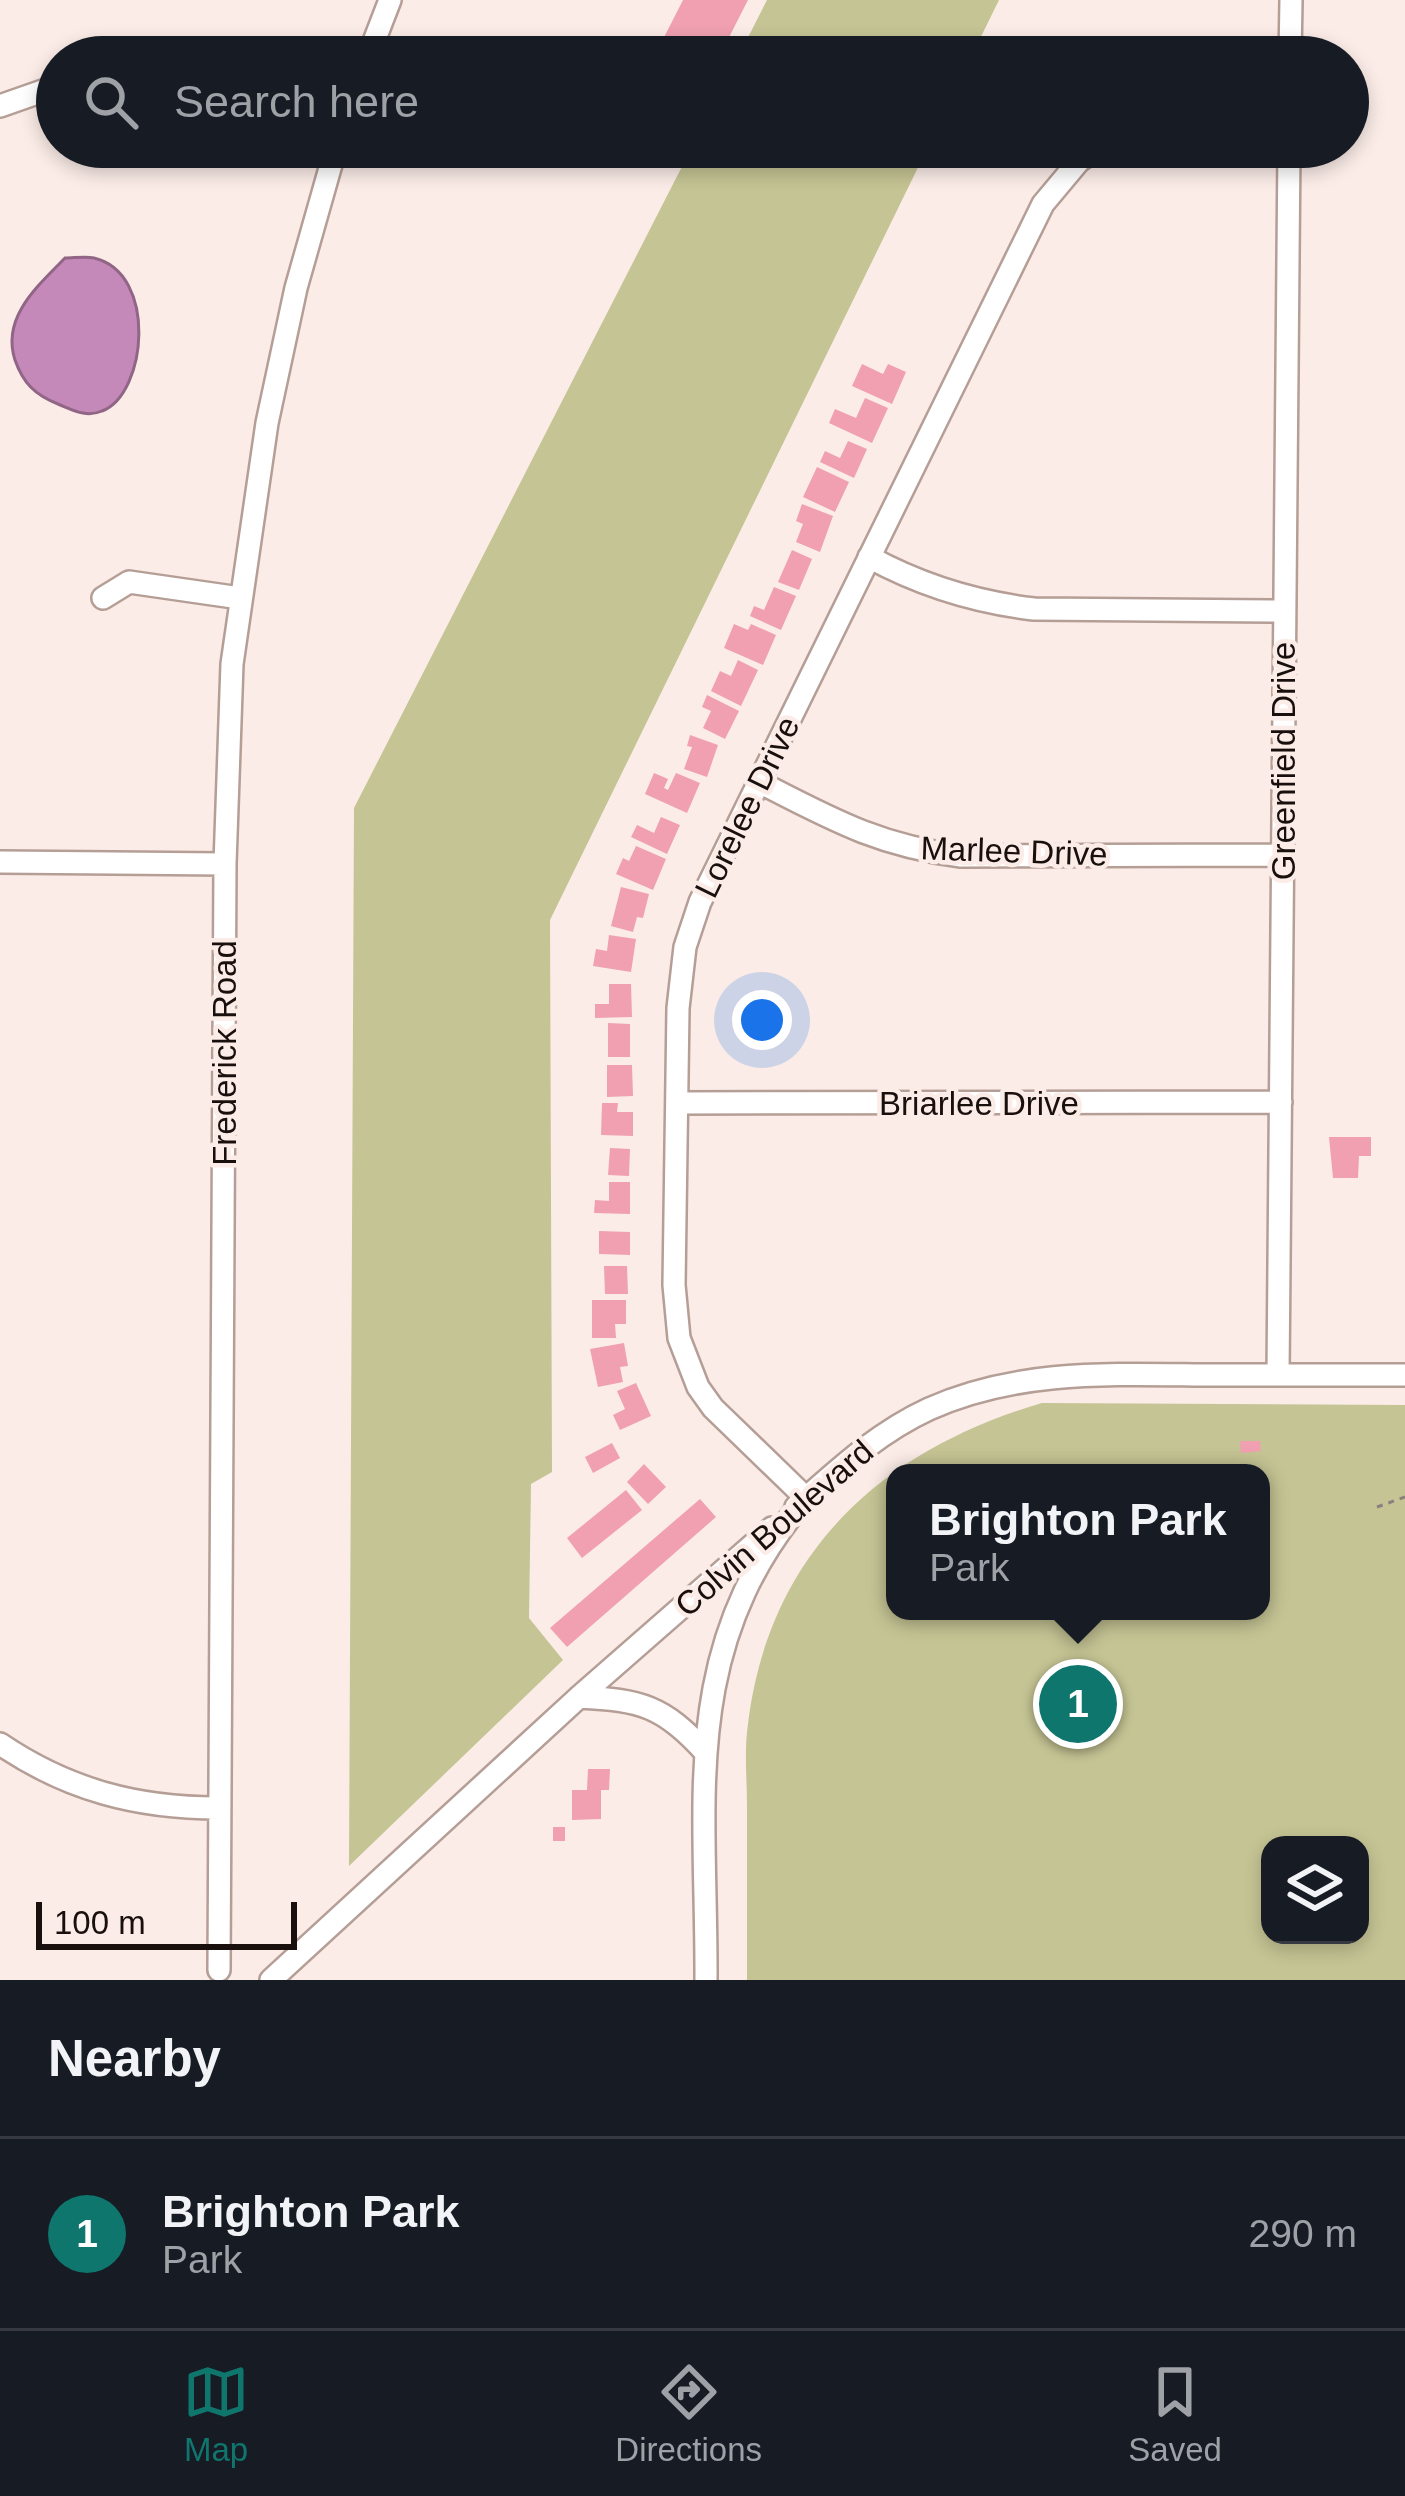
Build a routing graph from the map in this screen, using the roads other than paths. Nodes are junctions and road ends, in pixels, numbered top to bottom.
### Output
1 (390, 0) edge
2 (1291, 0) edge
3 (376, 36) edge
4 (1290, 36) edge
5 (36, 93) edge
6 (0, 106) edge
7 (330, 168) edge
8 (1073, 168) edge
9 (1289, 168) edge
10 (869, 557) junction
11 (103, 598) dead end
12 (240, 598) junction
13 (1284, 611) junction
14 (759, 782) junction
15 (1282, 855) junction
16 (0, 862) edge
17 (225, 864) junction
18 (1281, 1102) junction
19 (677, 1103) junction
20 (1278, 1375) junction
21 (1405, 1375) edge
22 (806, 1498) junction
23 (579, 1697) junction
24 (0, 1744) edge
25 (706, 1753) junction
26 (218, 1808) junction
27 (219, 1970) dead end
28 (271, 1980) edge
29 (706, 1980) edge

1 - 3 street
2 - 4 street
5 - 6 street
7 - 12 street, Frederick Road
8 - 10 street, Lorelee Drive
9 - 13 street, Greenfield Drive
10 - 13 street
10 - 14 street, Lorelee Drive
11 - 12 street
12 - 17 street, Frederick Road
13 - 15 street, Greenfield Drive
14 - 15 street, Marlee Drive
14 - 19 street, Lorelee Drive
15 - 18 street, Greenfield Drive
16 - 17 street
17 - 26 street, Frederick Road
18 - 19 street, Briarlee Drive
18 - 20 street, Greenfield Drive
19 - 22 street, Lorelee Drive
20 - 21 street, Colvin Boulevard
20 - 22 street, Colvin Boulevard
22 - 23 street, Colvin Boulevard
22 - 25 street
23 - 25 street
23 - 28 street, Colvin Boulevard
24 - 26 street
25 - 29 street
26 - 27 street, Frederick Road

